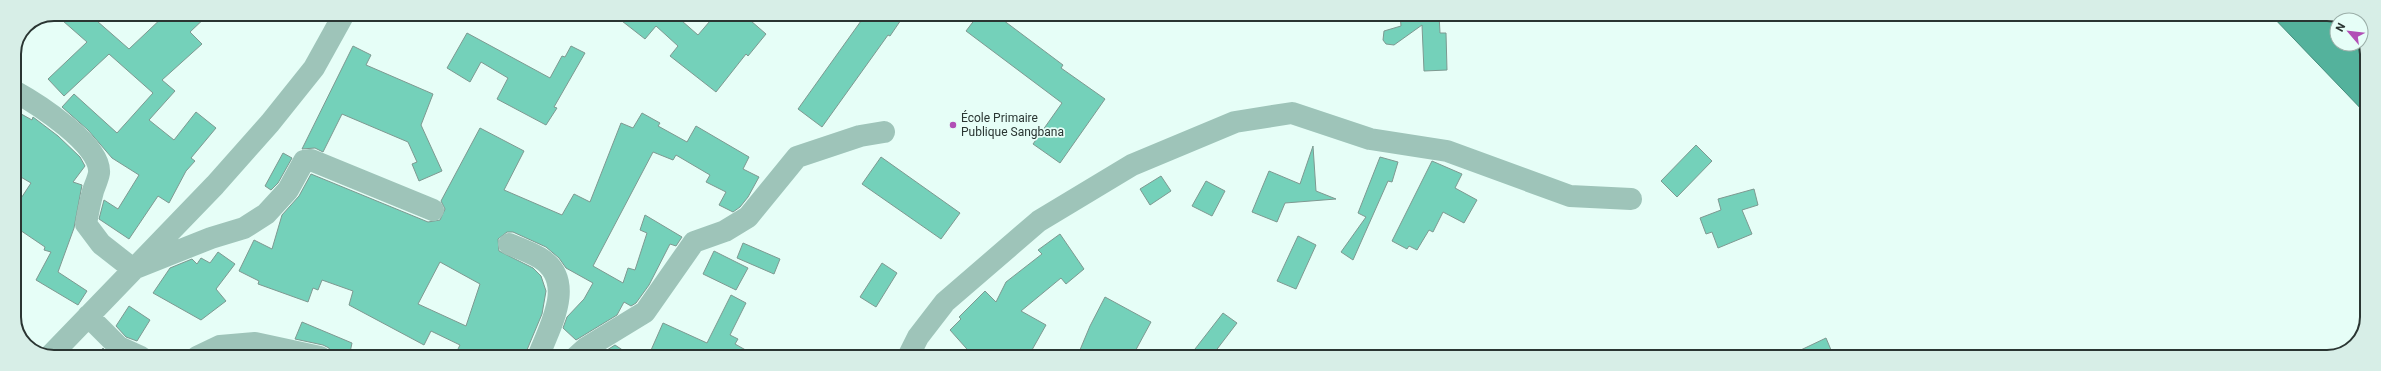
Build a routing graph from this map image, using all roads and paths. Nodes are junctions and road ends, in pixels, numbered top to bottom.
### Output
1 (340, 21) edge
2 (21, 95) edge
3 (884, 132) dead end
4 (1631, 199) dead end
5 (433, 210) dead end
6 (508, 244) dead end
7 (133, 268) junction
8 (88, 316) junction
9 (56, 350) edge
10 (126, 350) edge
11 (212, 350) edge
12 (288, 350) edge
13 (541, 350) edge
14 (584, 350) edge
15 (911, 350) edge

1 - 7 street
2 - 7 street
3 - 14 street
4 - 15 street
5 - 7 street
6 - 13 street
7 - 8 street
8 - 9 street
8 - 10 street
11 - 12 street

